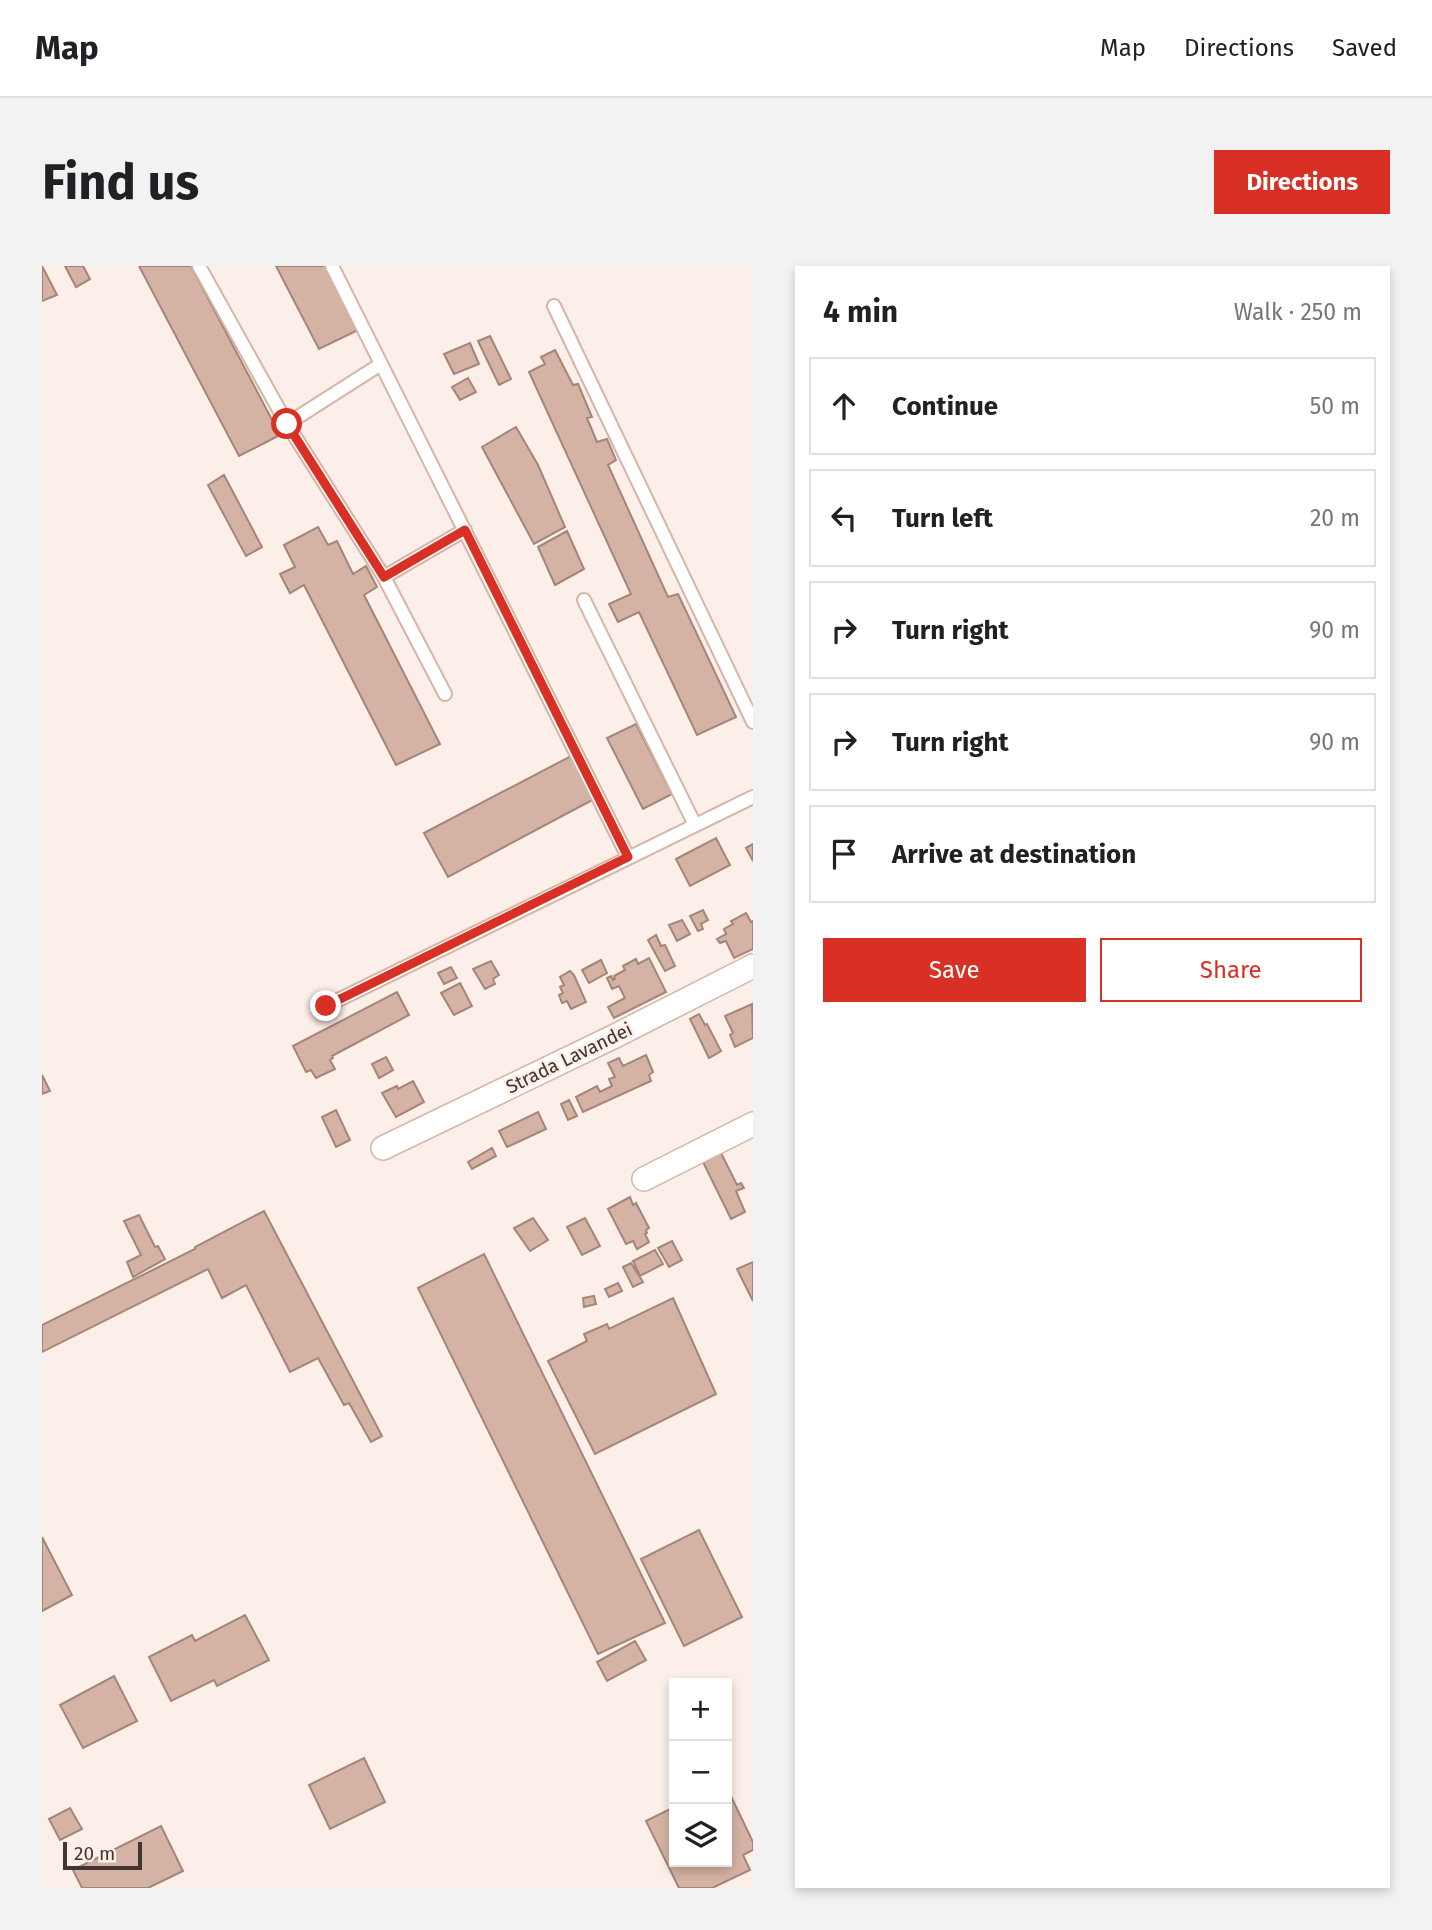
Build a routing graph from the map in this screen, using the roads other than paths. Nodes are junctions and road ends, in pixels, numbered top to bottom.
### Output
1 (199, 266) edge
2 (332, 266) edge
3 (554, 306) dead end
4 (381, 364) junction
5 (287, 424) junction
6 (465, 530) junction
7 (384, 577) junction
8 (584, 600) dead end
9 (444, 694) dead end
10 (753, 722) edge
11 (753, 797) edge
12 (695, 825) junction
13 (628, 857) junction
14 (753, 966) edge
15 (326, 1006) dead end
16 (753, 1124) edge
17 (383, 1148) dead end
18 (644, 1179) dead end

1 - 5 lane
2 - 4 lane
3 - 10 lane
4 - 5 lane
4 - 6 lane
5 - 7 lane
6 - 7 lane
6 - 13 lane
7 - 9 lane
8 - 12 lane
11 - 12 lane
12 - 13 lane
13 - 15 lane
14 - 17 street, Strada Lavandei
16 - 18 street

